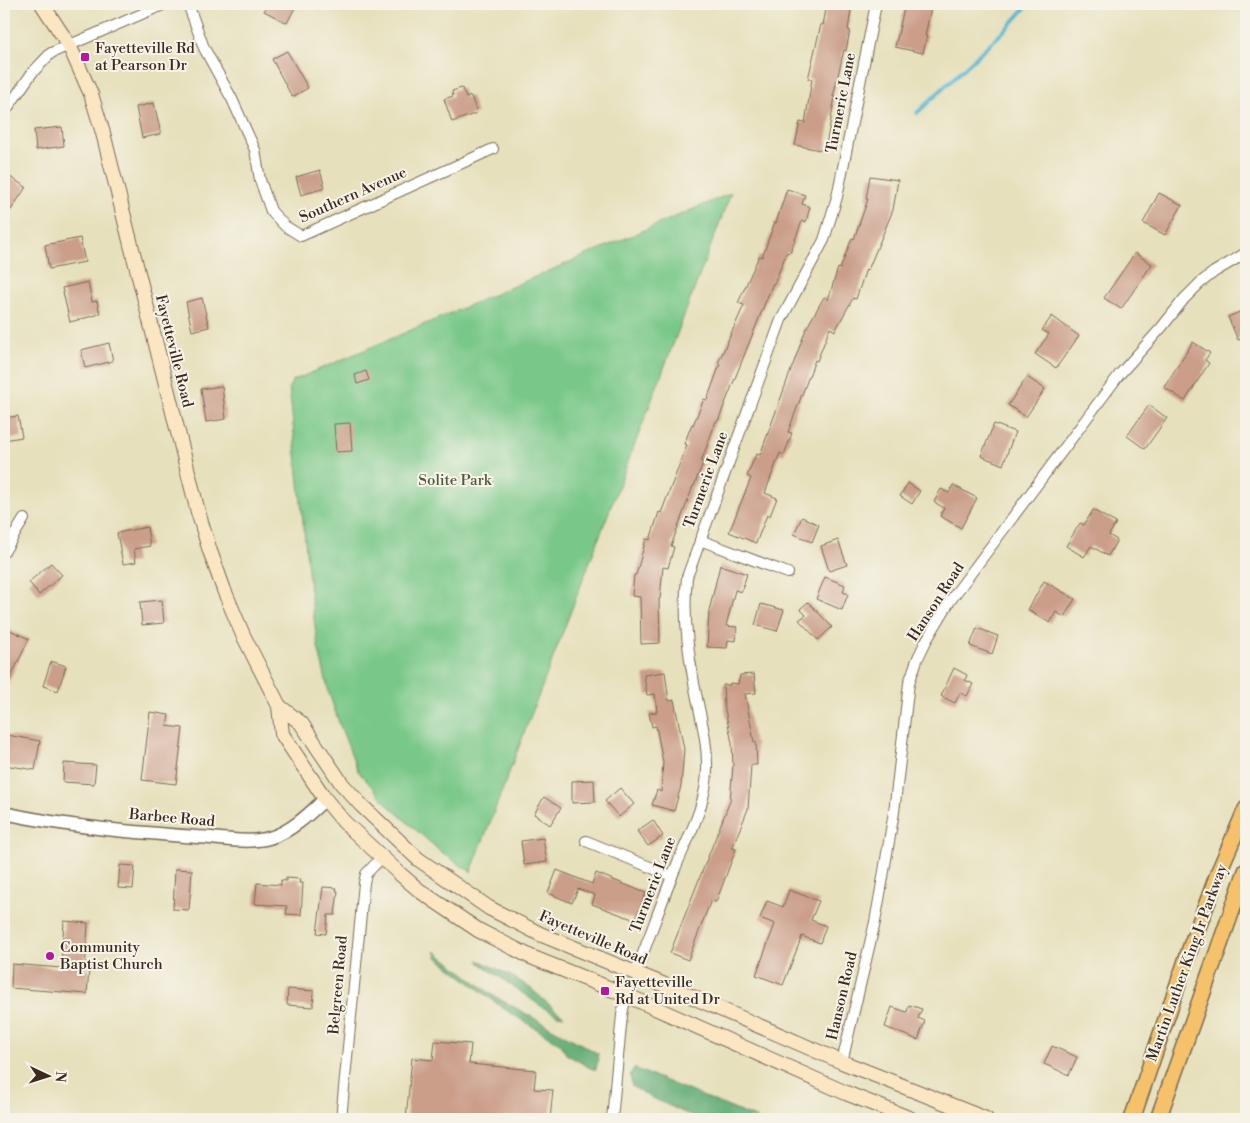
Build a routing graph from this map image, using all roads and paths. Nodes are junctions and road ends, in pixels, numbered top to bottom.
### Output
1 (42, 4) edge
2 (165, 4) edge
3 (188, 4) edge
4 (876, 4) edge
5 (69, 45) junction
6 (4, 113) edge
7 (492, 149) dead end
8 (1246, 252) edge
9 (24, 519) dead end
10 (700, 540) junction
11 (4, 552) edge
12 (788, 573) dead end
13 (279, 706) junction
14 (325, 799) junction
15 (1246, 809) edge
16 (4, 813) edge
17 (586, 841) dead end
18 (381, 858) junction
19 (1246, 871) edge
20 (672, 876) junction
21 (635, 974) junction
22 (626, 995) junction
23 (842, 1062) junction
24 (341, 1119) edge
25 (612, 1119) edge
26 (911, 1119) edge
27 (986, 1119) edge
28 (1132, 1119) edge
29 (1158, 1119) edge

1 - 5 main road, Fayetteville Road
2 - 5 street
3 - 7 street, Southern Avenue
4 - 10 street, Turmeric Lane
5 - 6 street
5 - 13 main road, Fayetteville Road
8 - 23 street, Hanson Road
9 - 11 street
10 - 12 street
10 - 20 street, Turmeric Lane
13 - 14 main road, Fayetteville Road
13 - 21 main road, Fayetteville Road
14 - 16 street, Barbee Road
14 - 18 main road, Fayetteville Road
15 - 28 main road, Martin Luther King Jr Parkway
17 - 20 street
18 - 22 main road, Fayetteville Road
18 - 24 street, Belgreen Road
19 - 29 main road, Martin Luther King Jr Parkway
20 - 21 street, Turmeric Lane
21 - 23 main road, Fayetteville Road
22 - 25 street
22 - 26 main road, Fayetteville Road
23 - 27 main road, Fayetteville Road

